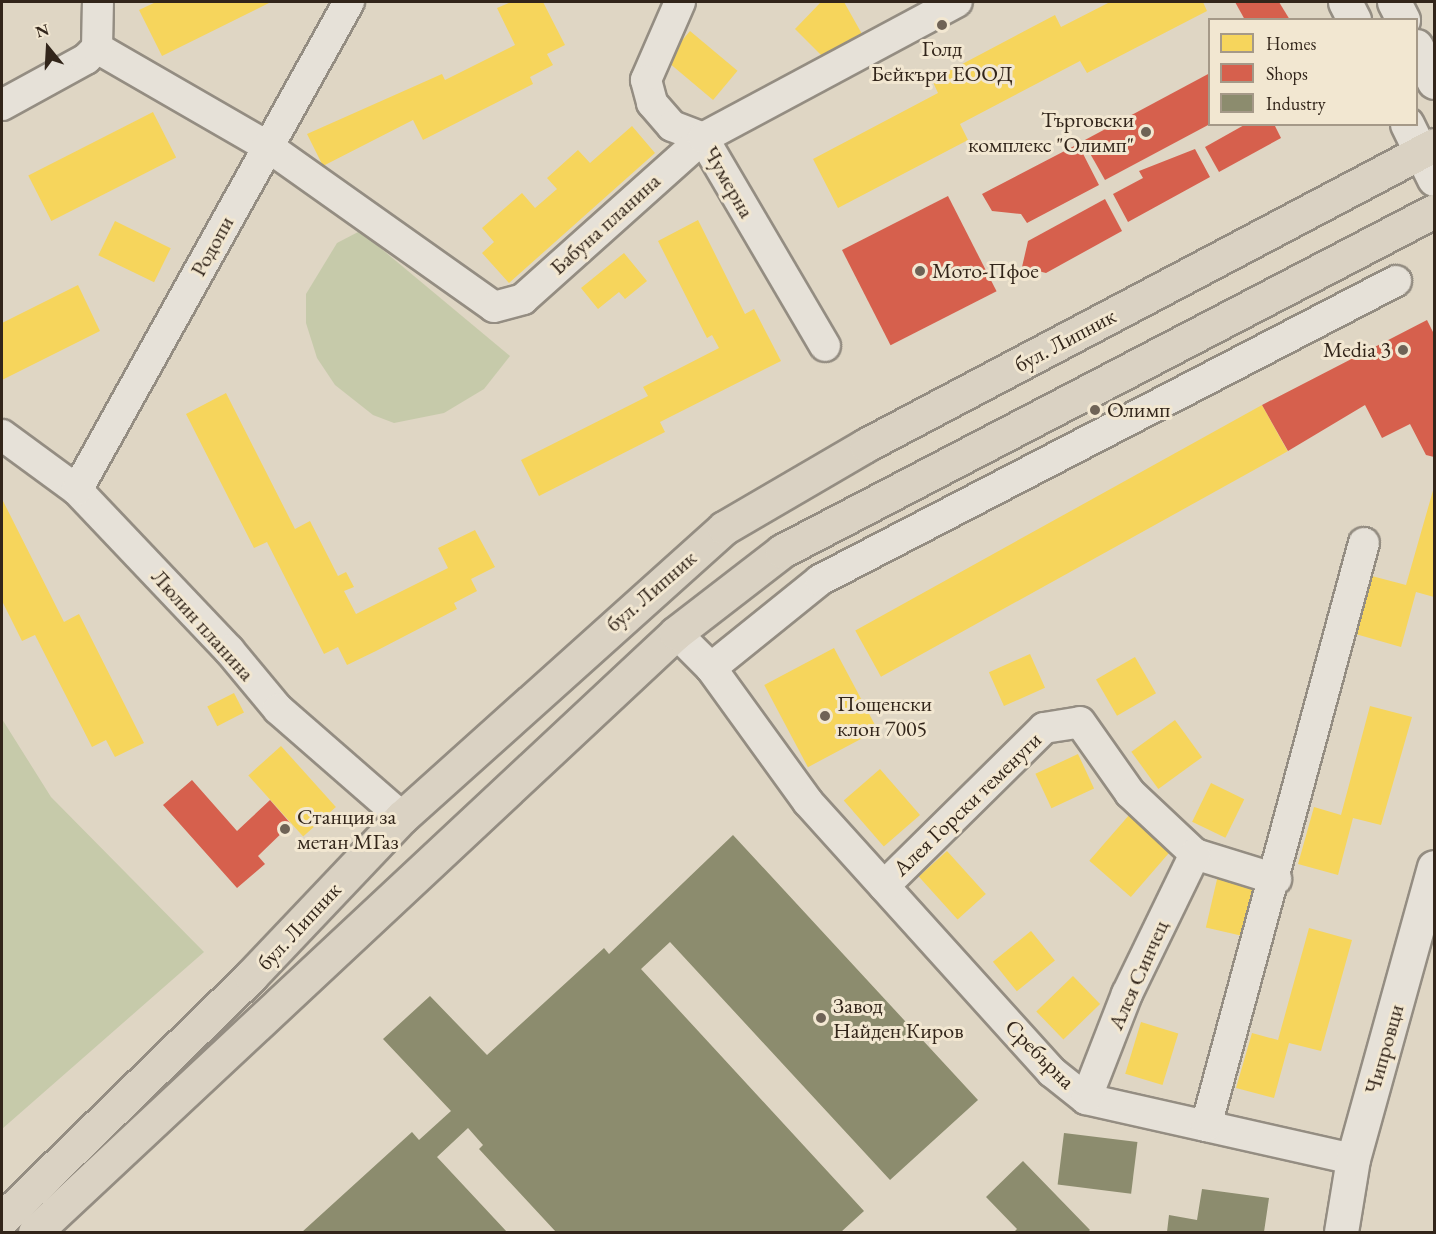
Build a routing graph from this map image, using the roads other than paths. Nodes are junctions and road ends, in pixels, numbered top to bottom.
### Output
1 (98, 2) edge
2 (349, 2) edge
3 (680, 2) edge
4 (957, 2) edge
5 (1345, 2) edge
6 (1394, 2) edge
7 (1353, 18) edge
8 (1402, 18) edge
9 (97, 48) junction
10 (1418, 50) edge
11 (1434, 82) edge
12 (2, 105) edge
13 (703, 138) junction
14 (267, 146) junction
15 (1424, 150) edge
16 (1434, 211) edge
17 (1396, 281) dead end
18 (825, 346) dead end
19 (2, 435) edge
20 (77, 490) junction
21 (1364, 543) dead end
22 (676, 633) junction
23 (711, 668) junction
24 (402, 817) junction
25 (1195, 854) junction
26 (1434, 867) edge
27 (1275, 879) junction
28 (884, 886) junction
29 (1086, 1099) junction
30 (1206, 1126) junction
31 (1353, 1159) junction
32 (2, 1219) edge
33 (35, 1233) edge
34 (1341, 1233) edge

1 - 9 street
2 - 14 street, Родопи
3 - 13 street, Чумерна
4 - 13 street, Бабуна планина
5 - 7 main road
6 - 8 main road
9 - 12 street
9 - 14 street
10 - 11 main road
13 - 14 street, Бабуна планина
13 - 18 street, Чумерна
14 - 20 street, Родопи
15 - 24 main road, бул. Липник
16 - 22 main road, бул. Липник
17 - 23 street
19 - 20 street, Люлин планина
20 - 24 street, Люлин планина
21 - 27 street
22 - 23 street, Сребърна
22 - 33 main road, бул. Липник
23 - 28 street, Сребърна
24 - 32 main road, бул. Липник
25 - 27 street, Алея Горски теменуги
25 - 28 street, Алея Горски теменуги
25 - 29 street, Алея Синчец
26 - 31 main road, Чипровци
27 - 30 street
28 - 29 street, Сребърна
29 - 30 street, Сребърна
30 - 31 street, Сребърна
31 - 34 main road, Чипровци

